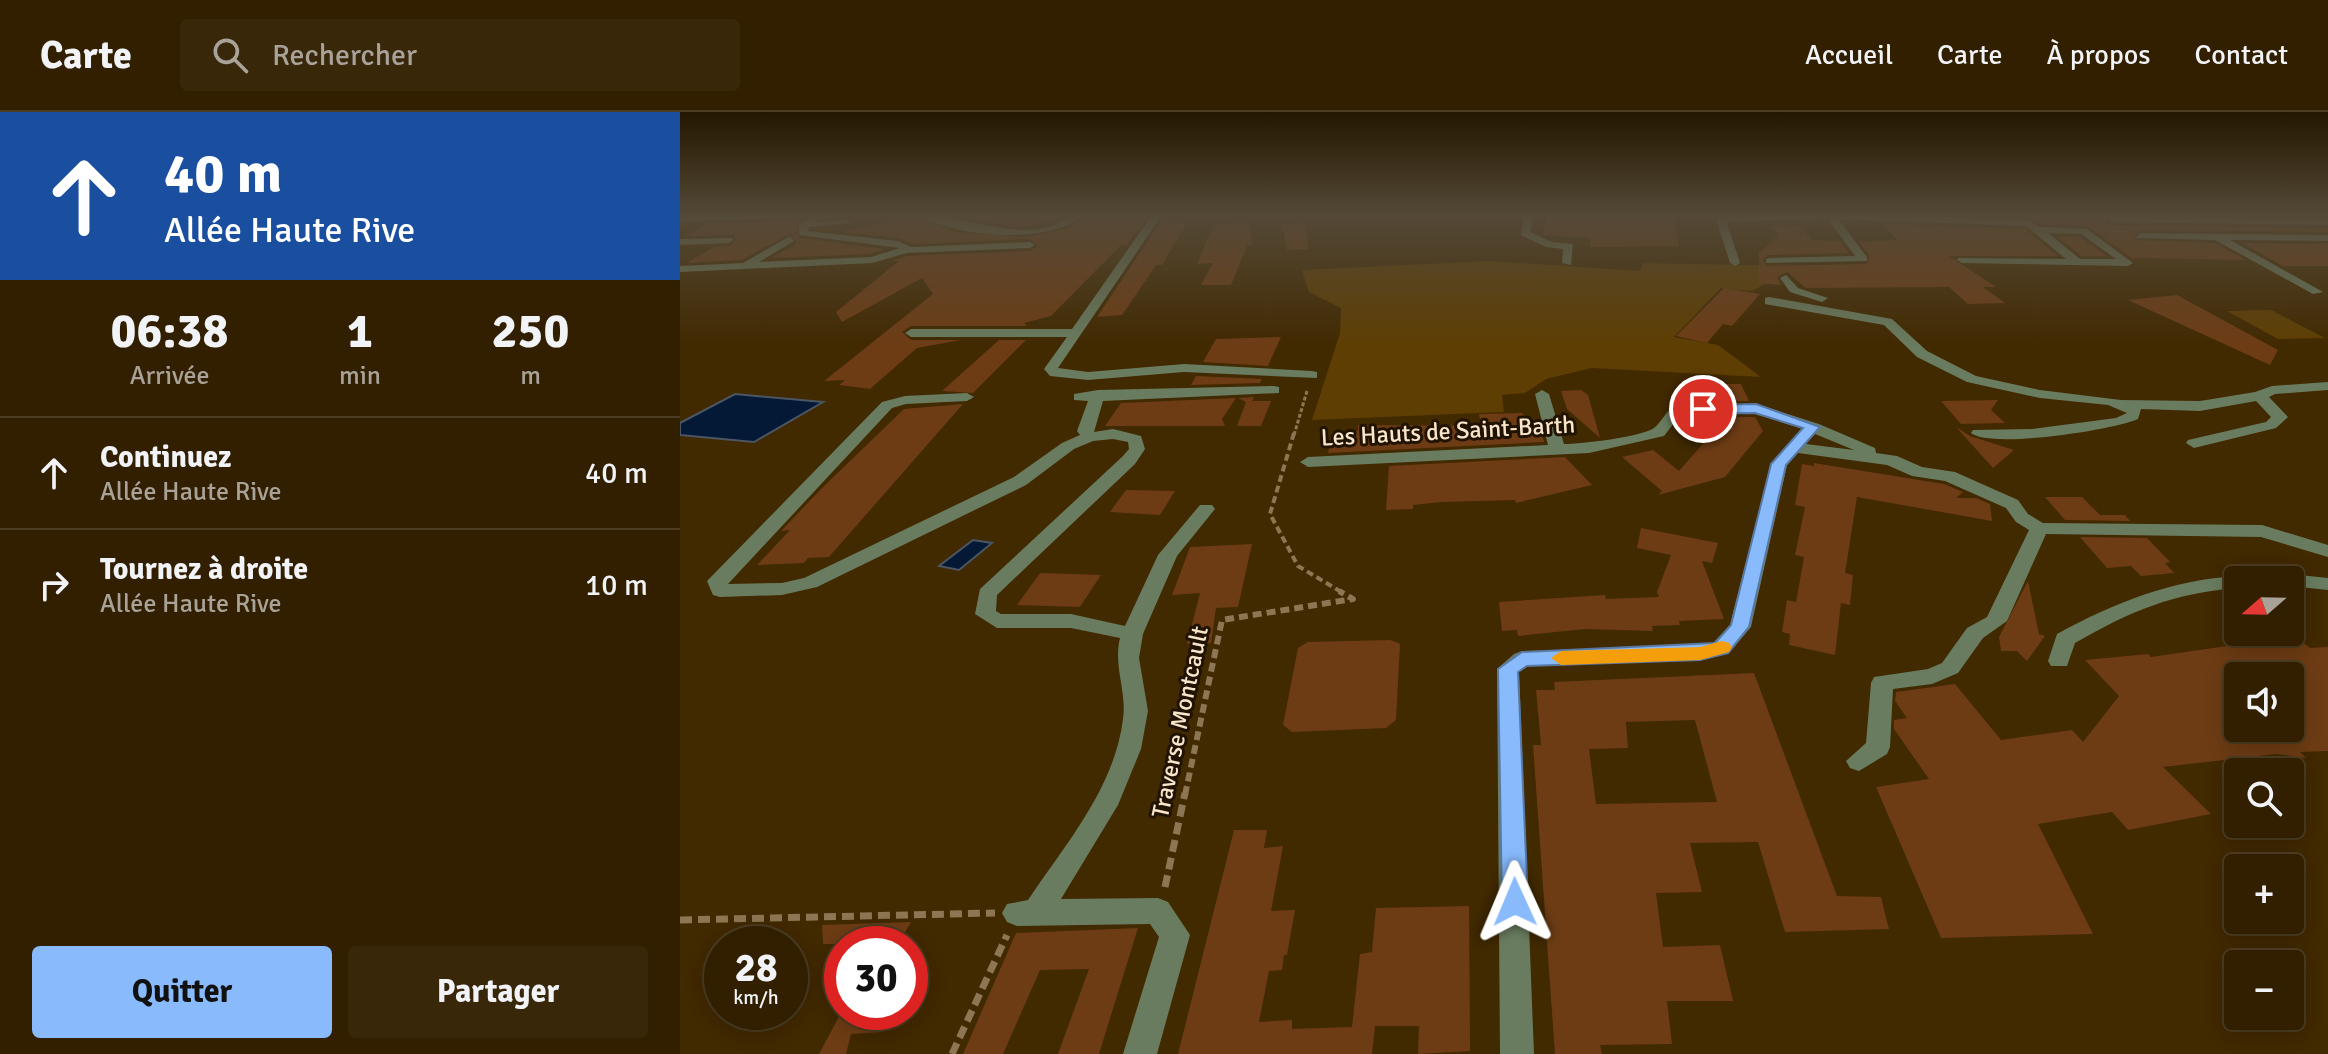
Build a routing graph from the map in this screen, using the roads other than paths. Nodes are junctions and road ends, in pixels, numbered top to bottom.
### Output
1 (757, 259) edge
2 (876, 259) edge
3 (1127, 259) edge
4 (1567, 259) edge
5 (1734, 259) edge
6 (1863, 259) edge
7 (2073, 259) edge
8 (2122, 259) edge
9 (2256, 259) edge
10 (1962, 260) dead end
11 (1770, 261) dead end
12 (2077, 262) junction
13 (1567, 263) dead end
14 (1735, 263) dead end
15 (745, 266) junction
16 (680, 269) edge
17 (1786, 278) dead end
18 (2317, 292) dead end
19 (1769, 301) dead end
20 (1888, 322) junction
21 (911, 333) dead end
22 (1076, 333) junction
23 (1312, 375) road end
24 (2328, 386) edge
25 (1274, 390) dead end
26 (1098, 394) junction
27 (1542, 394) dead end
28 (2259, 396) junction
29 (967, 397) dead end
30 (1079, 397) dead end
31 (2123, 404) junction
32 (1813, 427) junction
33 (1979, 433) dead end
34 (1090, 437) junction
35 (2194, 443) dead end
36 (1795, 448) junction
37 (1557, 450) junction
38 (1891, 460) junction
39 (1308, 462) dead end
40 (1206, 509) dead end
41 (2031, 523) junction
42 (2328, 551) edge
43 (2304, 581) edge
44 (2224, 583) edge
45 (2328, 584) edge
46 (1132, 634) junction
47 (2059, 661) dead end
48 (1859, 761) dead end
49 (1140, 1054) edge
50 (1517, 1054) edge

1 - 15 street
2 - 15 street
3 - 22 street
4 - 13 street
5 - 14 street
6 - 11 street
7 - 12 street
8 - 12 street
9 - 18 street
10 - 12 street
15 - 16 street
17 - 20 street
19 - 20 street
20 - 31 street
21 - 22 street
22 - 23 street
24 - 28 street
25 - 26 street
26 - 30 street
26 - 34 street
27 - 37 street
28 - 31 street
28 - 35 street
29 - 34 street
31 - 33 street
32 - 36 street
32 - 37 street, Les Hauts de Saint-Barth
32 - 38 street, Les Hauts de Saint-Barth
34 - 46 street
36 - 38 street
36 - 50 street
37 - 39 street, Les Hauts de Saint-Barth
38 - 41 street
40 - 46 street
41 - 42 street
41 - 48 street
43 - 45 street
44 - 47 street
46 - 49 street

